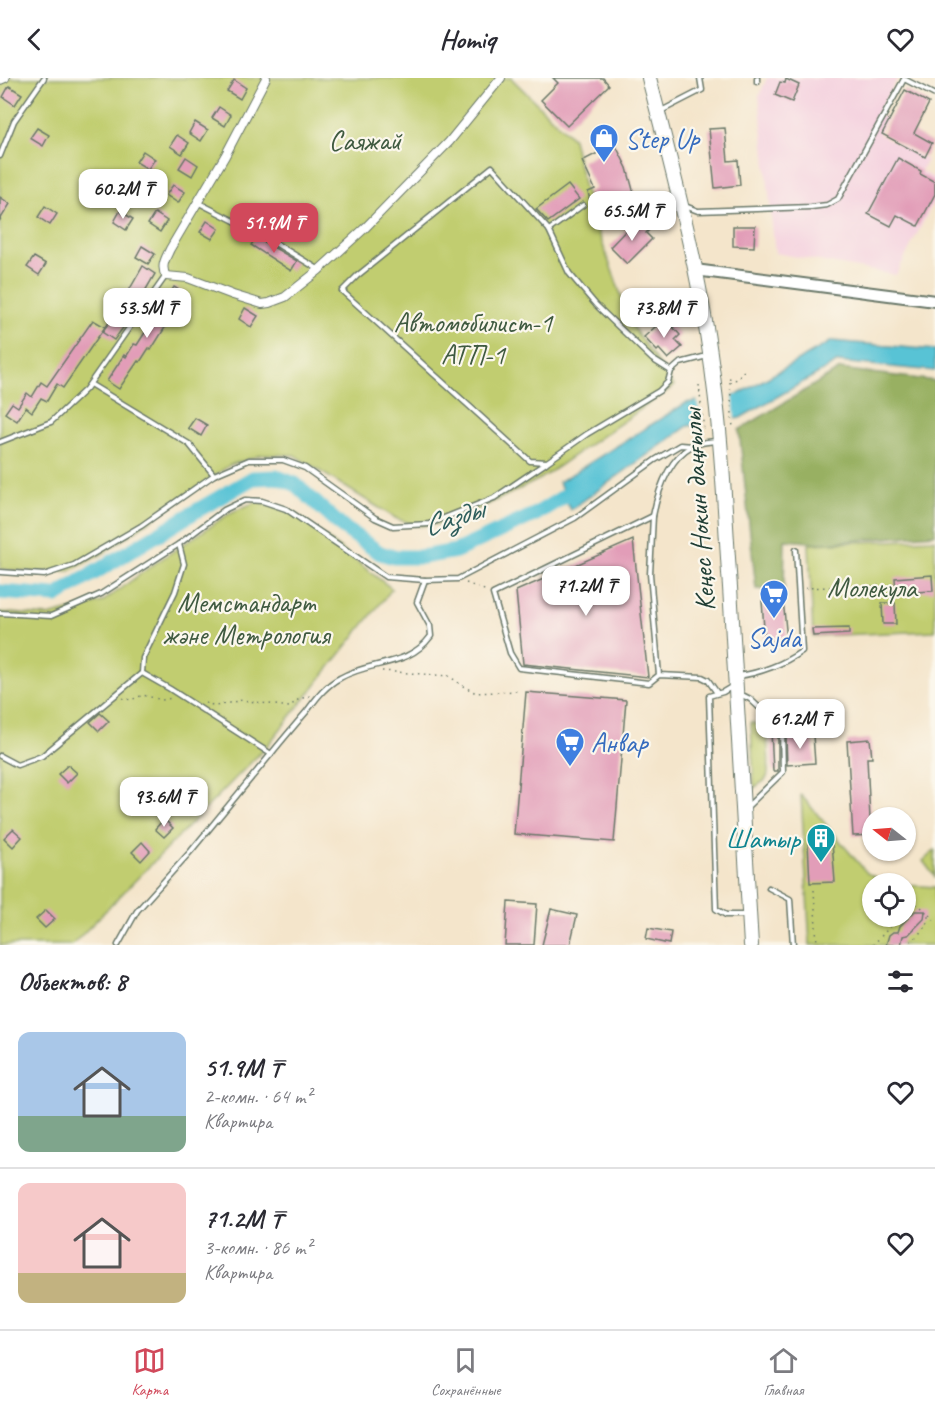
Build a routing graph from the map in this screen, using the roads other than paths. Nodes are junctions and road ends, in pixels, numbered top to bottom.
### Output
1 (5, 78) edge
2 (44, 78) edge
3 (266, 78) edge
4 (501, 78) edge
5 (649, 78) edge
6 (700, 78) edge
7 (0, 80) edge
8 (935, 95) edge
9 (658, 112) junction
10 (0, 156) edge
11 (198, 203) junction
12 (682, 204) junction
13 (583, 205) dead end
14 (549, 230) junction
15 (319, 270) junction
16 (695, 270) junction
17 (166, 276) junction
18 (935, 301) edge
19 (710, 355) junction
20 (671, 371) junction
21 (90, 384) junction
22 (724, 433) junction
23 (0, 442) edge
24 (693, 446) junction
25 (547, 462) junction
26 (214, 475) junction
27 (653, 516) junction
28 (179, 544) junction
29 (796, 550) dead end
30 (0, 572) edge
31 (424, 580) junction
32 (0, 613) edge
33 (142, 673) junction
34 (659, 675) junction
35 (736, 684) junction
36 (717, 693) junction
37 (271, 754) junction
38 (0, 756) edge
39 (744, 813) junction
40 (769, 888) dead end
41 (749, 915) junction
42 (751, 944) edge
43 (118, 945) edge
44 (793, 945) edge

1 - 7 street
2 - 10 lane
3 - 11 street
4 - 15 street
5 - 9 highway, Кеңес Нокин даңғылы
6 - 9 lane
8 - 12 lane
9 - 12 highway, Кеңес Нокин даңғылы
11 - 15 lane
11 - 17 street
12 - 16 highway, Кеңес Нокин даңғылы
13 - 14 lane
14 - 20 lane
14 - 25 lane
15 - 17 street
16 - 18 main road
16 - 19 highway, Кеңес Нокин даңғылы
17 - 21 lane
19 - 20 lane
19 - 22 highway, Кеңес Нокин даңғылы
20 - 25 lane
21 - 23 lane
21 - 26 lane
22 - 24 lane
22 - 35 highway, Кеңес Нокин даңғылы
24 - 27 lane
24 - 31 lane
25 - 26 lane
26 - 30 lane
27 - 34 lane
27 - 34 lane
28 - 31 lane
28 - 32 lane
28 - 33 lane
29 - 35 lane
31 - 37 lane
33 - 37 lane
33 - 38 lane
34 - 36 lane
35 - 36 lane
35 - 39 highway, Кеңес Нокин даңғылы
35 - 39 lane
36 - 41 lane
37 - 43 lane
39 - 41 highway, Кеңес Нокин даңғылы
40 - 44 lane
41 - 42 highway, Кеңес Нокин даңғылы

